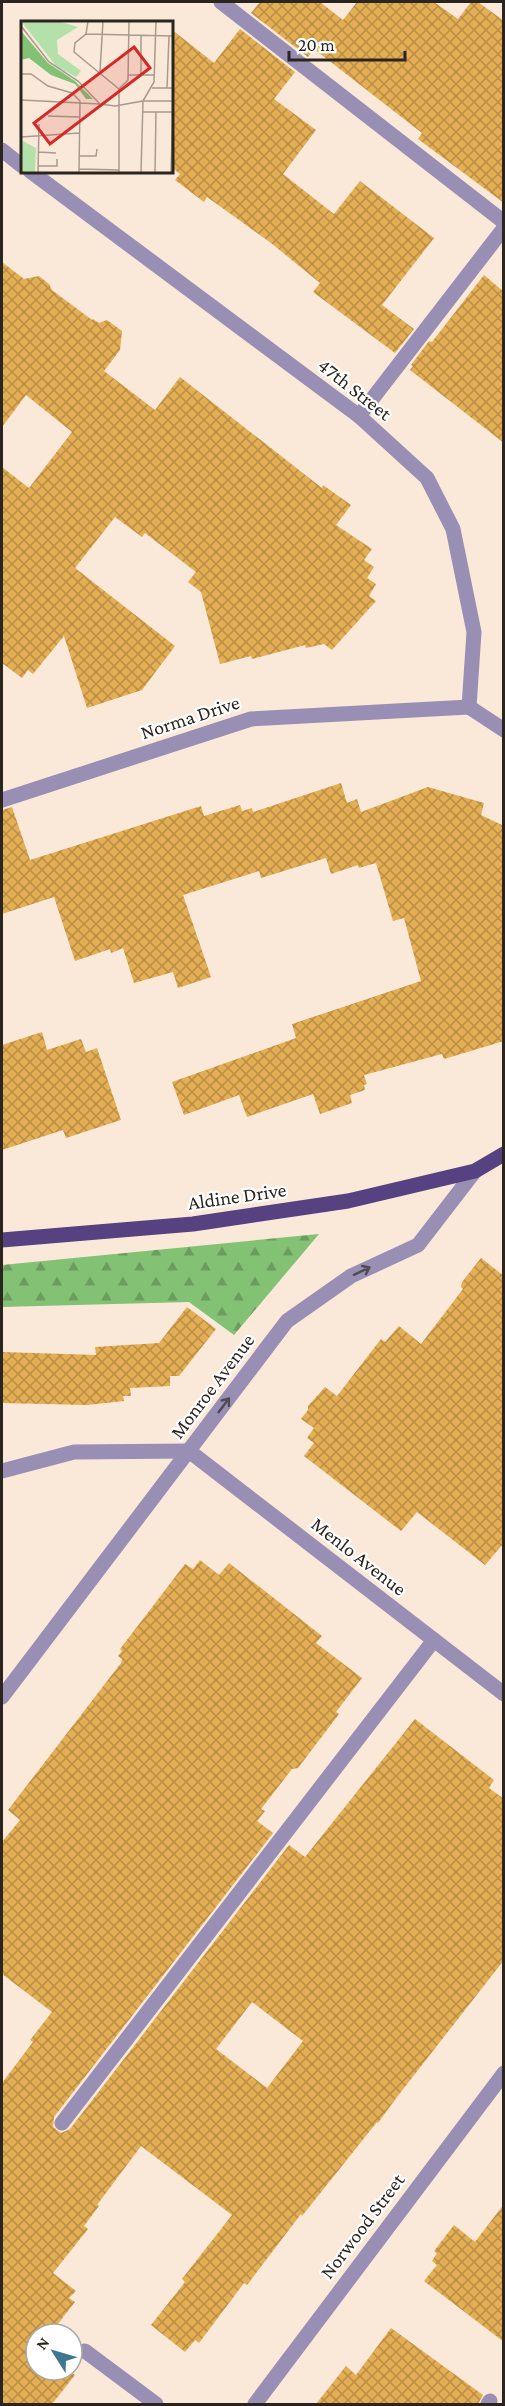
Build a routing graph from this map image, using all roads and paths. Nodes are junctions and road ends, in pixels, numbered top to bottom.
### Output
1 (221, 2) edge
2 (2, 150) edge
3 (21, 165) edge
4 (31, 172) edge
5 (504, 222) edge
6 (504, 228) edge
7 (359, 416) junction
8 (470, 707) junction
9 (504, 730) edge
10 (2, 800) edge
11 (504, 1154) edge
12 (475, 1171) junction
13 (2, 1240) edge
14 (189, 1452) junction
15 (2, 1471) edge
16 (434, 1640) junction
17 (504, 1694) edge
18 (2, 1697) edge
19 (504, 2073) edge
20 (62, 2122) dead end
21 (85, 2351) dead end
22 (156, 2404) edge
23 (255, 2404) edge

1 - 5 street
2 - 3 street
4 - 7 street, 47th Street
6 - 7 street
7 - 8 street, 47th Street
8 - 9 street
8 - 10 street, Norma Drive
11 - 12 main road, Monroe Avenue
12 - 13 main road, Aldine Drive
14 -> 12 street, Monroe Avenue
14 - 15 street
14 - 16 street, Menlo Avenue
14 - 18 street, Monroe Avenue
16 - 17 street, Menlo Avenue
16 - 20 street
19 - 23 street, Norwood Street
21 - 22 street

